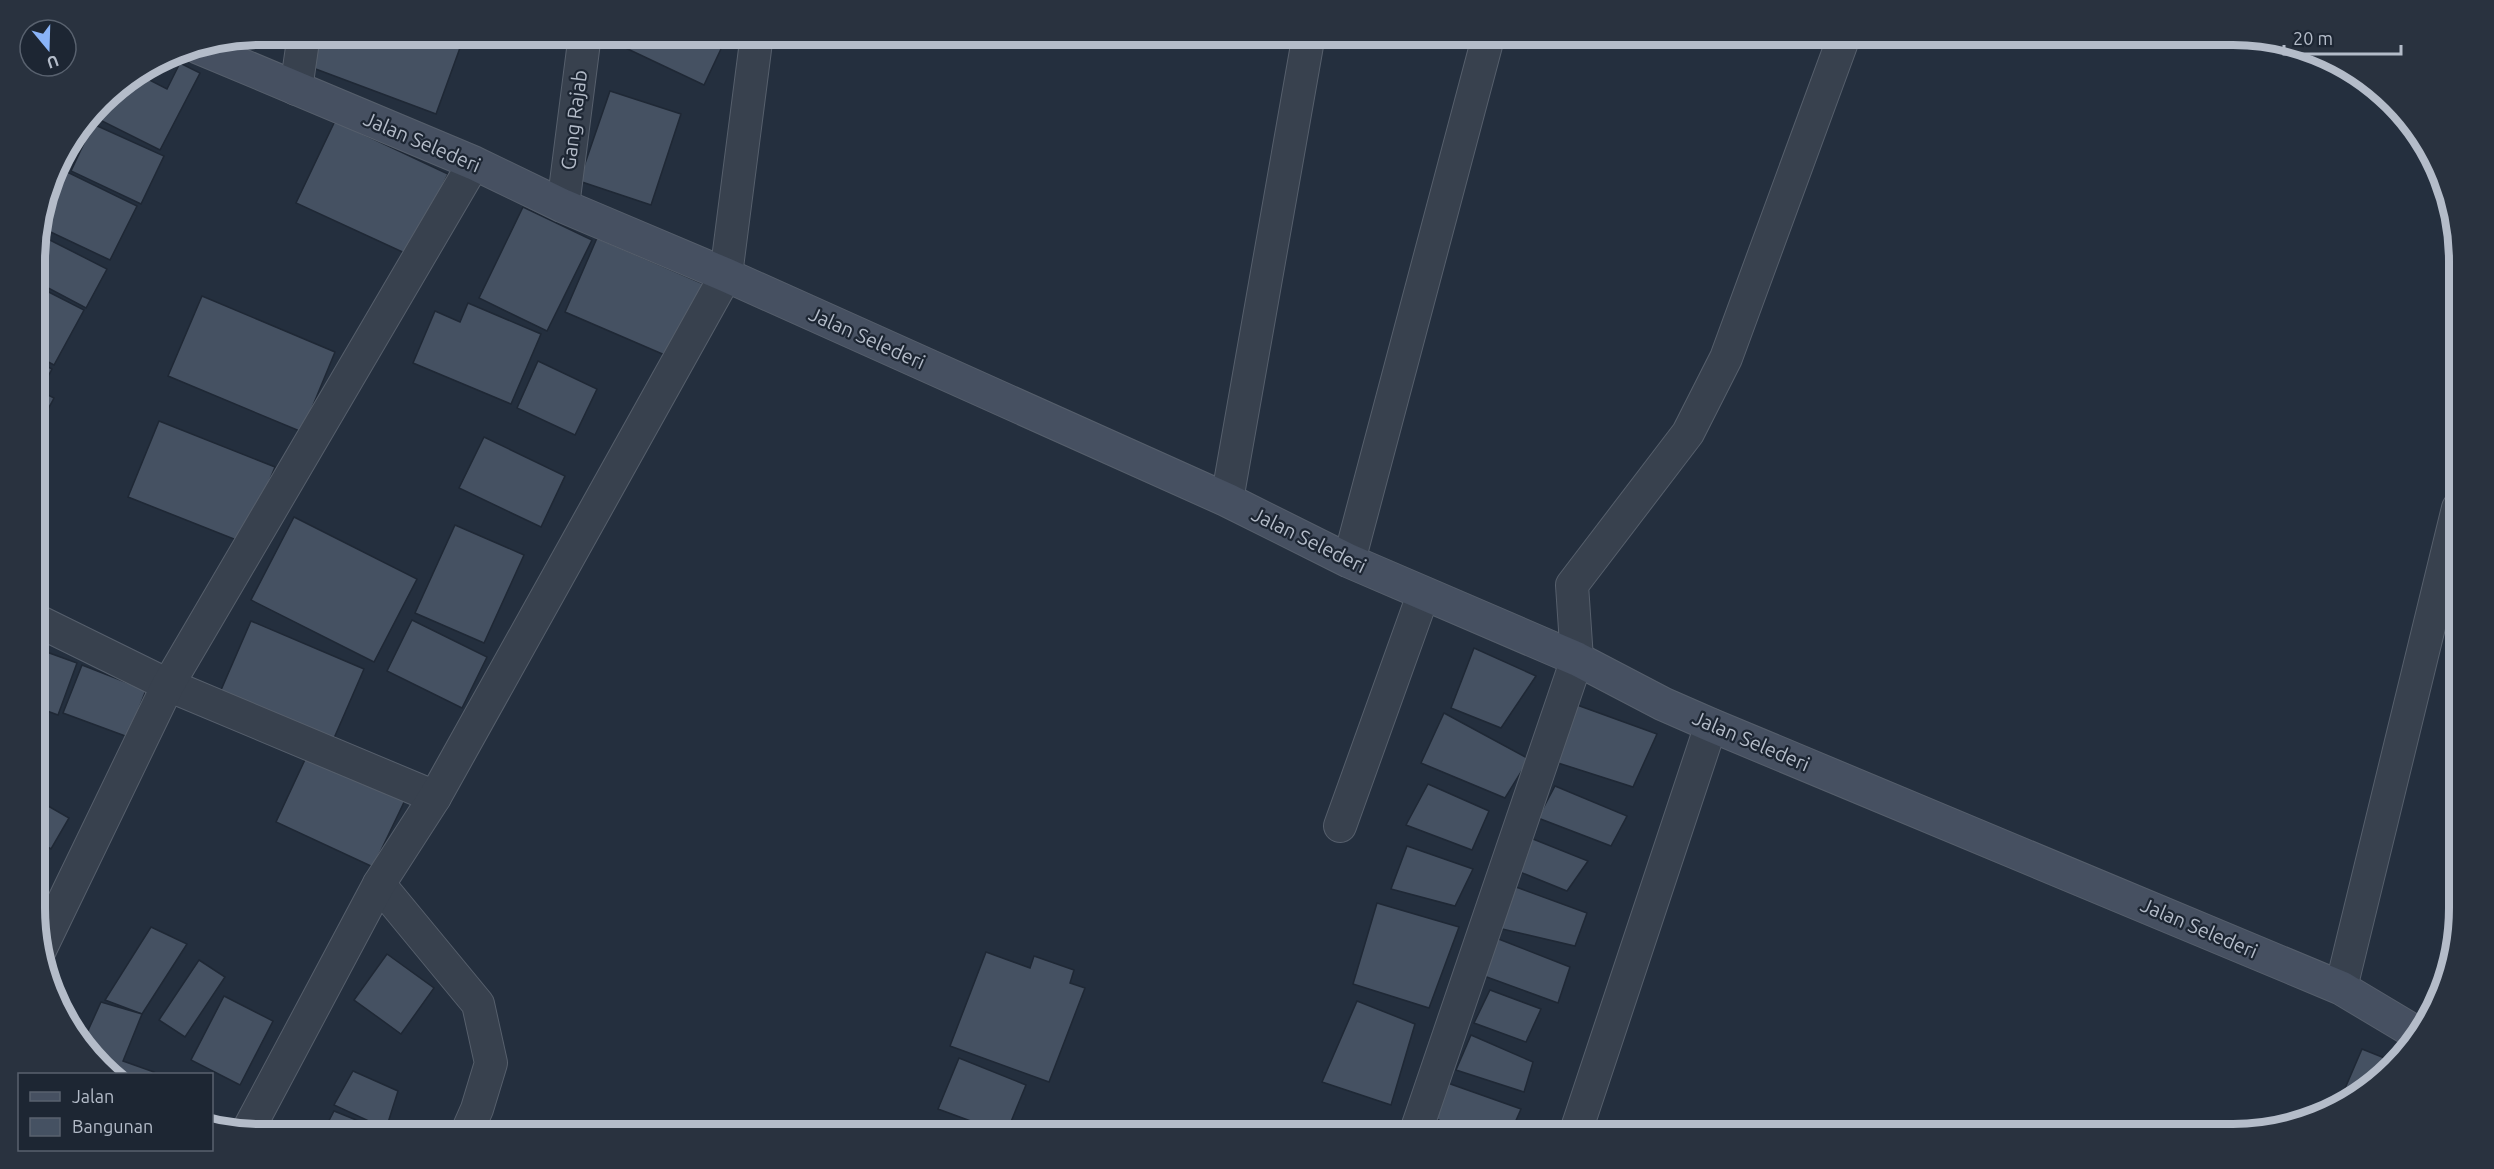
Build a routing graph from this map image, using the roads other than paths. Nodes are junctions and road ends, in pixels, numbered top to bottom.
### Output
1 (302, 45) edge
2 (584, 45) edge
3 (756, 45) edge
4 (1307, 45) edge
5 (1486, 45) edge
6 (1841, 45) edge
7 (208, 51) edge
8 (296, 89) junction
9 (474, 163) junction
10 (563, 206) junction
11 (726, 274) junction
12 (1227, 500) junction
13 (2449, 545) edge
14 (1349, 561) junction
15 (1424, 595) junction
16 (45, 624) edge
17 (1577, 658) junction
18 (168, 685) junction
19 (1711, 725) junction
20 (435, 797) junction
21 (1340, 826) dead end
22 (379, 884) junction
23 (47, 936) edge
24 (2341, 988) junction
25 (2411, 1030) edge
26 (251, 1124) edge
27 (470, 1124) edge
28 (1418, 1124) edge
29 (1578, 1124) edge

1 - 8 street
2 - 10 street, Gang Rajab
3 - 11 street
4 - 12 street
5 - 14 street
6 - 17 street
7 - 8 street, Jalan Selederi
8 - 9 street, Jalan Selederi
9 - 10 street, Jalan Selederi
9 - 18 street
10 - 11 street, Jalan Selederi
11 - 12 street, Jalan Selederi
11 - 20 street
12 - 14 street, Jalan Selederi
13 - 24 street
14 - 15 street, Jalan Selederi
15 - 17 street, Jalan Selederi
15 - 21 street
16 - 18 street
17 - 19 street, Jalan Selederi
17 - 28 street
18 - 20 street
18 - 23 street
19 - 24 street, Jalan Selederi
19 - 29 street
20 - 22 street
22 - 26 street
22 - 27 street
24 - 25 street, Jalan Selederi

